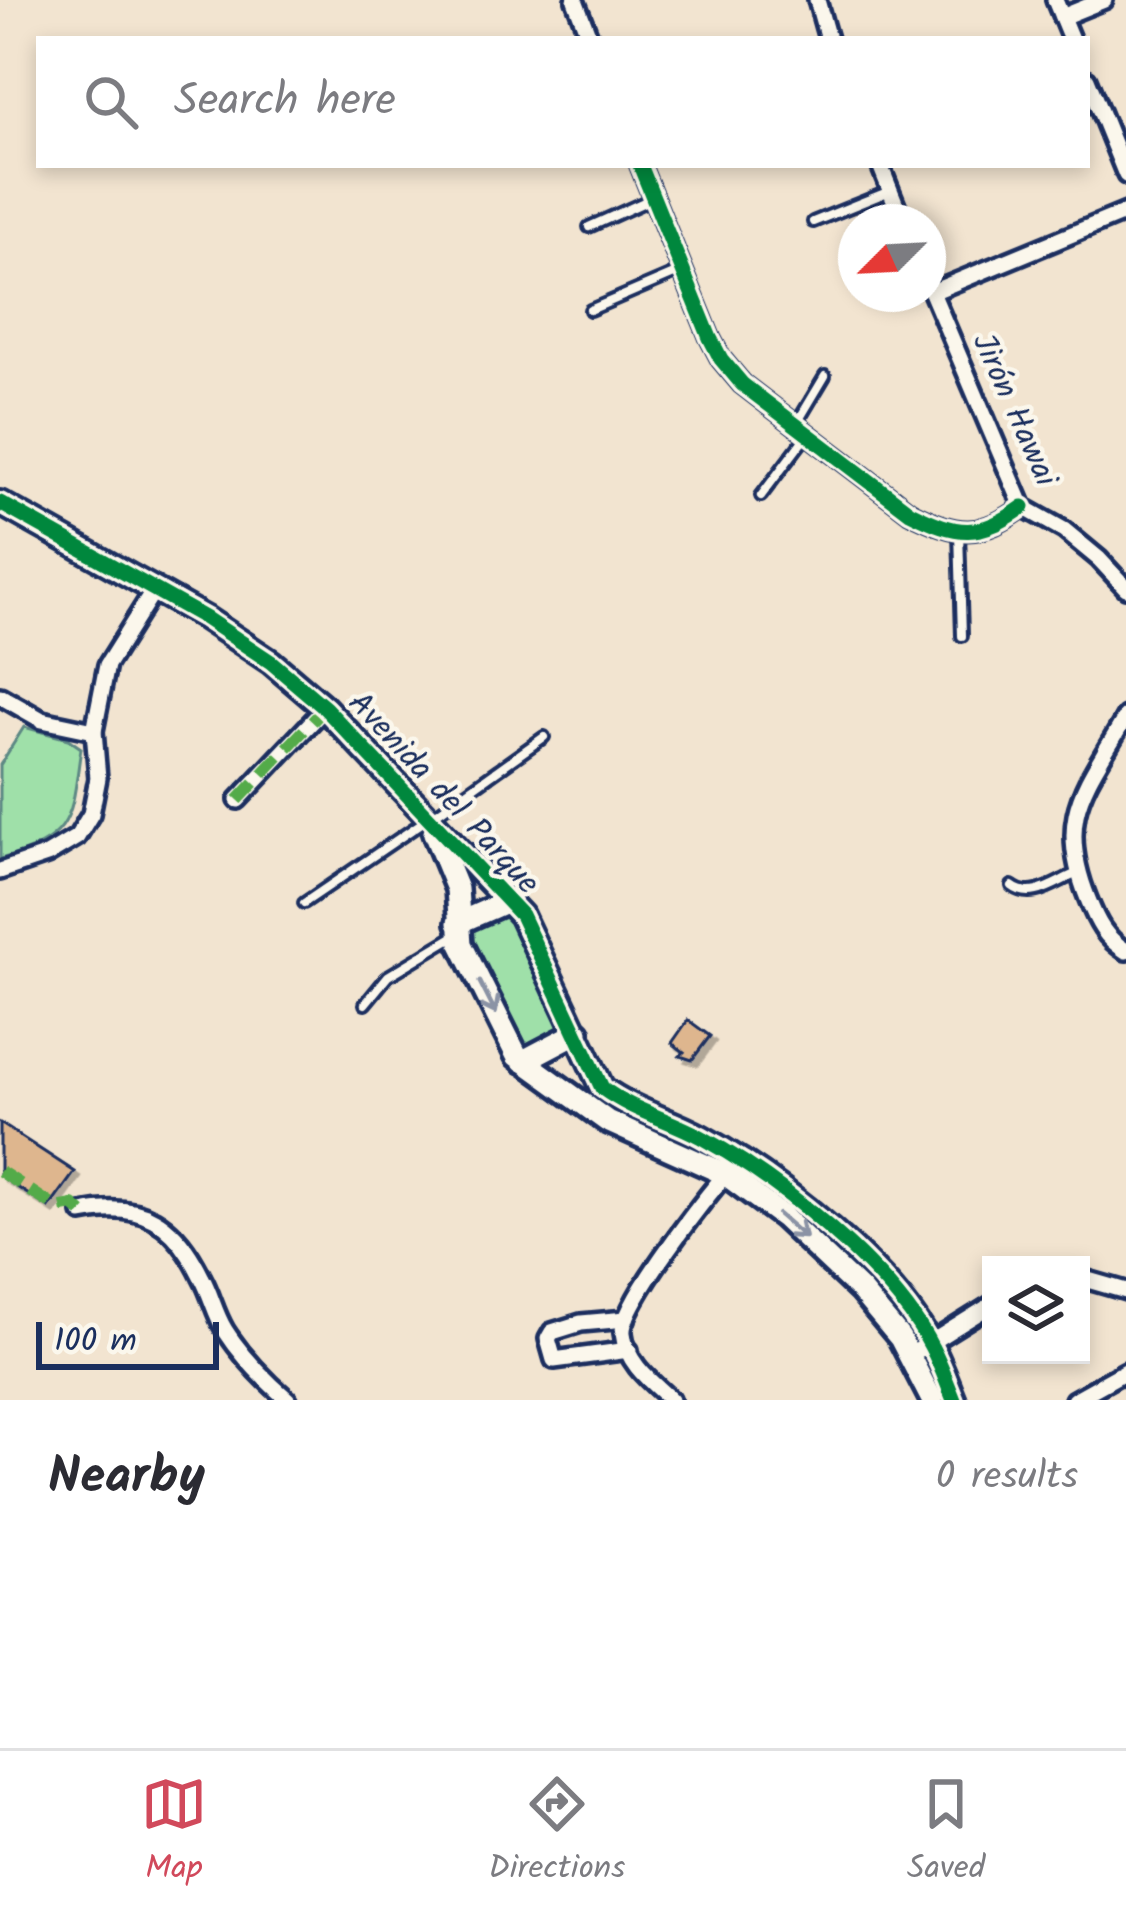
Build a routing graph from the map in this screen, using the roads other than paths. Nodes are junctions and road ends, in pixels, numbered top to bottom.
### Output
1 (575, 0) edge
2 (817, 0) edge
3 (1055, 0) edge
4 (1104, 0) edge
5 (1062, 17) junction
6 (584, 36) edge
7 (827, 36) edge
8 (1070, 36) edge
9 (1090, 86) edge
10 (641, 168) edge
11 (881, 168) edge
12 (1126, 175) edge
13 (891, 191) junction
14 (653, 198) junction
15 (896, 204) edge
16 (1126, 212) edge
17 (813, 222) dead end
18 (589, 227) dead end
19 (682, 271) junction
20 (946, 281) edge
21 (590, 310) dead end
22 (941, 312) edge
23 (825, 376) dead end
24 (802, 429) junction
25 (761, 496) dead end
26 (0, 503) edge
27 (1023, 507) junction
28 (959, 531) junction
29 (1126, 588) edge
30 (154, 590) junction
31 (962, 636) dead end
32 (0, 696) edge
33 (326, 708) junction
34 (1126, 716) edge
35 (94, 731) junction
36 (544, 736) dead end
37 (238, 800) dead end
38 (427, 816) junction
39 (0, 872) edge
40 (1076, 875) junction
41 (1012, 886) dead end
42 (510, 900) junction
43 (304, 903) dead end
44 (458, 928) junction
45 (1126, 951) edge
46 (365, 1004) dead end
47 (578, 1032) junction
48 (523, 1061) junction
49 (732, 1167) junction
50 (82, 1213) dead end
51 (1090, 1281) edge
52 (1126, 1292) edge
53 (982, 1311) edge
54 (626, 1319) junction
55 (931, 1345) junction
56 (629, 1350) junction
57 (909, 1356) junction
58 (1126, 1371) edge
59 (288, 1400) edge
60 (671, 1400) edge
61 (932, 1400) edge
62 (953, 1400) edge
63 (1074, 1400) edge

1 - 6 street
2 - 7 street
3 - 5 street
4 - 5 street
5 - 8 street
9 - 12 street
10 - 14 street
11 - 13 street
13 - 15 street
13 - 17 lane
14 - 18 lane
14 - 19 street
16 - 20 street
19 - 21 lane
19 - 24 street
22 - 27 street, Jirón Hawai
23 - 24 lane
24 - 25 lane
24 - 28 street
26 - 30 street, Avenida del Parque
27 - 28 street
27 - 29 street, Jirón Hawai
28 - 31 lane
30 - 33 street, Avenida del Parque
30 - 35 street
32 - 35 street
33 - 37 street
33 - 38 street, Avenida del Parque
34 - 40 street
35 - 39 street
36 - 38 lane
38 - 42 street, Avenida del Parque
38 - 43 lane
38 - 44 street, Avenida del Parque
40 - 41 lane
40 - 45 street
42 - 44 street
42 - 47 street, Avenida del Parque
44 - 46 lane
44 -> 48 street, Avenida del Parque
47 - 48 street
47 - 49 street, Avenida del Parque
48 - 49 street, Avenida del Parque
49 - 54 street
49 - 55 street, Avenida del Parque
49 -> 57 street, Avenida del Parque
50 - 59 street
51 - 52 street
53 - 55 street
54 - 56 street
54 - 56 street
55 - 57 street
55 - 62 street, Avenida del Parque
56 - 60 street
57 - 61 street, Avenida del Parque
58 - 63 street

